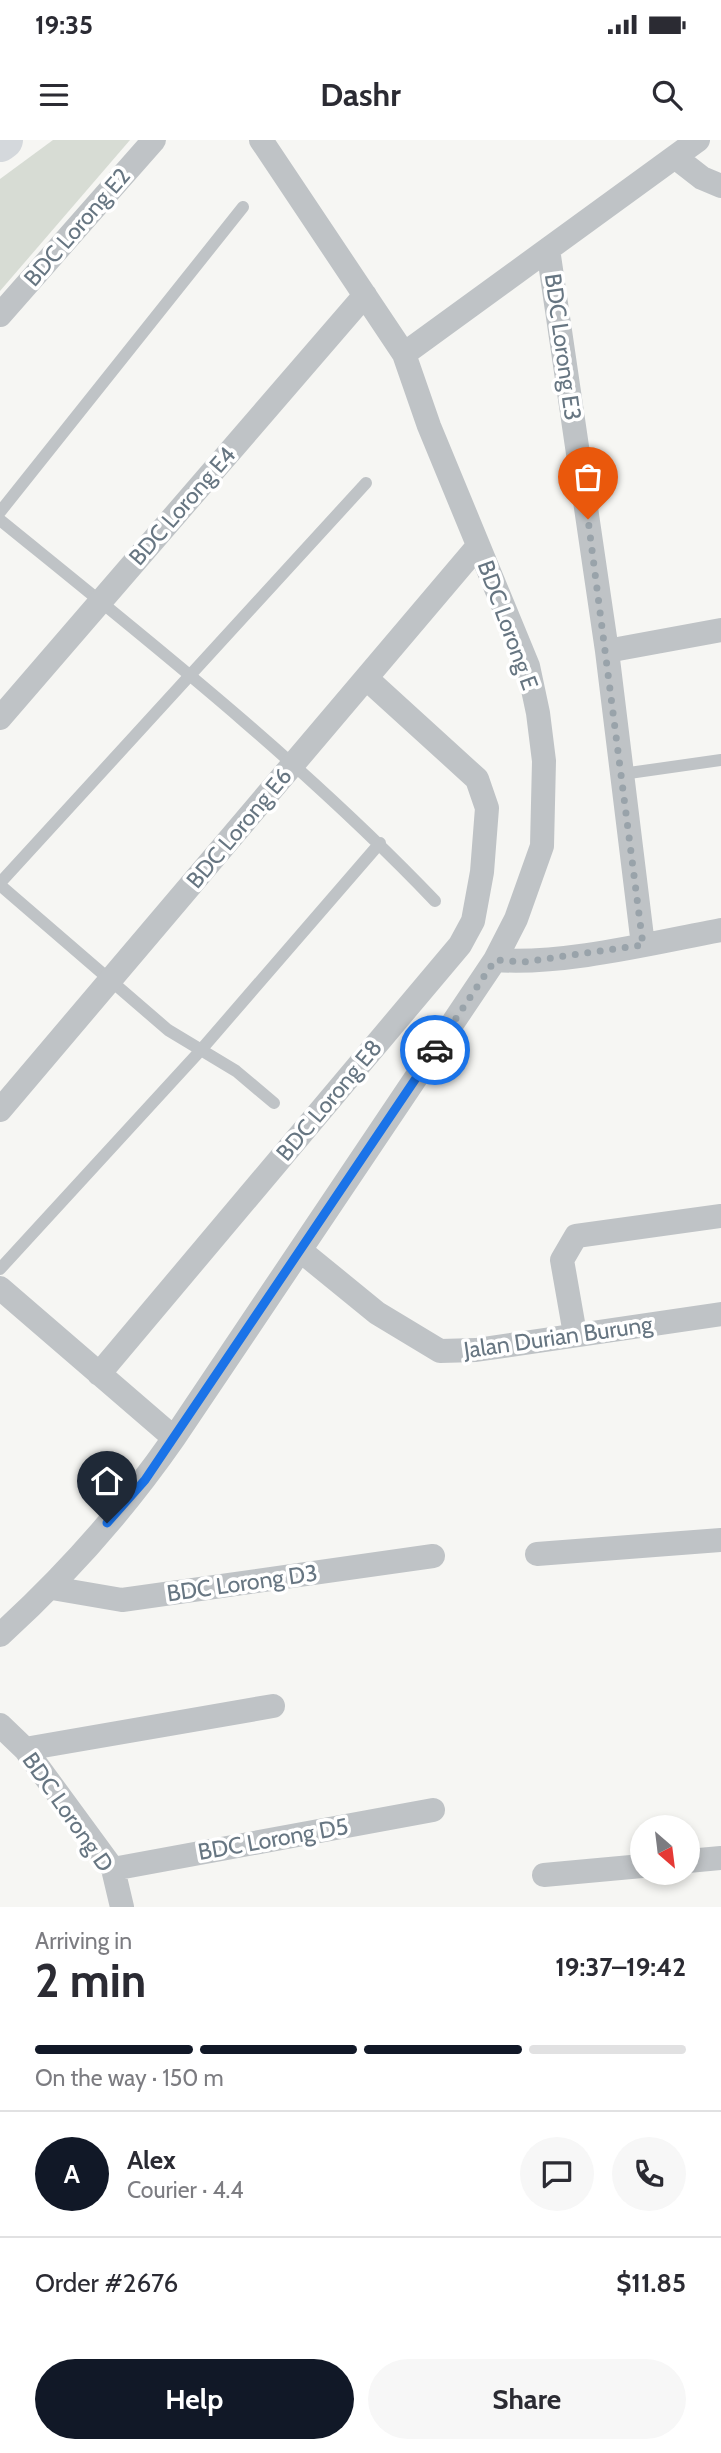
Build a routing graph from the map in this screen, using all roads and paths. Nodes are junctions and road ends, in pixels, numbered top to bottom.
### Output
1 (154, 140) edge
2 (261, 140) edge
3 (698, 140) edge
4 (675, 158) junction
5 (721, 187) edge
6 (243, 207) dead end
7 (548, 249) junction
8 (365, 295) junction
9 (0, 314) edge
10 (404, 354) junction
11 (366, 483) dead end
12 (0, 512) edge
13 (0, 520) edge
14 (478, 546) junction
15 (100, 601) junction
16 (721, 630) edge
17 (607, 651) junction
18 (189, 676) junction
19 (366, 678) junction
20 (0, 718) edge
21 (721, 760) edge
22 (293, 765) junction
23 (622, 774) junction
24 (380, 843) junction
25 (0, 884) edge
26 (435, 901) dead end
27 (721, 930) edge
28 (643, 945) junction
29 (495, 960) junction
30 (109, 982) junction
31 (200, 1051) junction
32 (274, 1103) dead end
33 (0, 1110) edge
34 (721, 1216) edge
35 (301, 1251) junction
36 (0, 1269) edge
37 (0, 1288) edge
38 (721, 1314) edge
39 (575, 1334) junction
40 (99, 1374) junction
41 (174, 1438) junction
42 (721, 1539) edge
43 (537, 1554) dead end
44 (433, 1556) dead end
45 (52, 1588) junction
46 (0, 1635) edge
47 (273, 1706) dead end
48 (0, 1725) edge
49 (25, 1749) junction
50 (433, 1810) dead end
51 (721, 1858) edge
52 (700, 1860) edge
53 (630, 1867) edge
54 (113, 1869) junction
55 (544, 1875) dead end
56 (122, 1907) edge

1 - 9 street, BDC Lorong E2
2 - 8 street, BDC Lorong E
3 - 4 street
4 - 5 street
4 - 7 street
6 - 12 lane
7 - 10 street
7 - 17 street, BDC Lorong E3
8 - 10 street, BDC Lorong E
8 - 15 street, BDC Lorong E4
10 - 14 street, BDC Lorong E
11 - 18 lane
13 - 15 lane
14 - 19 street, BDC Lorong E6
14 - 29 street, BDC Lorong E
15 - 18 lane
15 - 20 street, BDC Lorong E4
16 - 17 street
17 - 23 street, BDC Lorong E3
18 - 22 lane
18 - 25 lane
19 - 22 street, BDC Lorong E6
19 - 40 street, BDC Lorong E8
21 - 23 lane
22 - 24 lane
22 - 30 street, BDC Lorong E6
23 - 28 street, BDC Lorong E3
24 - 26 lane
24 - 31 lane
25 - 30 lane
27 - 28 street
28 - 29 street
29 - 35 street, BDC Lorong E
30 - 31 lane
30 - 33 street, BDC Lorong E6
31 - 32 lane
31 - 36 lane
34 - 39 street
35 - 39 street, Jalan Durian Burung
35 - 41 street, BDC Lorong E
37 - 40 street
38 - 39 street, Jalan Durian Burung
40 - 41 street
41 - 45 street, BDC Lorong E
42 - 43 street
44 - 45 street, BDC Lorong D3
45 - 46 street, BDC Lorong E
47 - 49 street
48 - 49 street, BDC Lorong D
49 - 54 street, BDC Lorong D
50 - 54 street, BDC Lorong D5
51 - 52 street
53 - 55 street
54 - 56 street, BDC Lorong D

